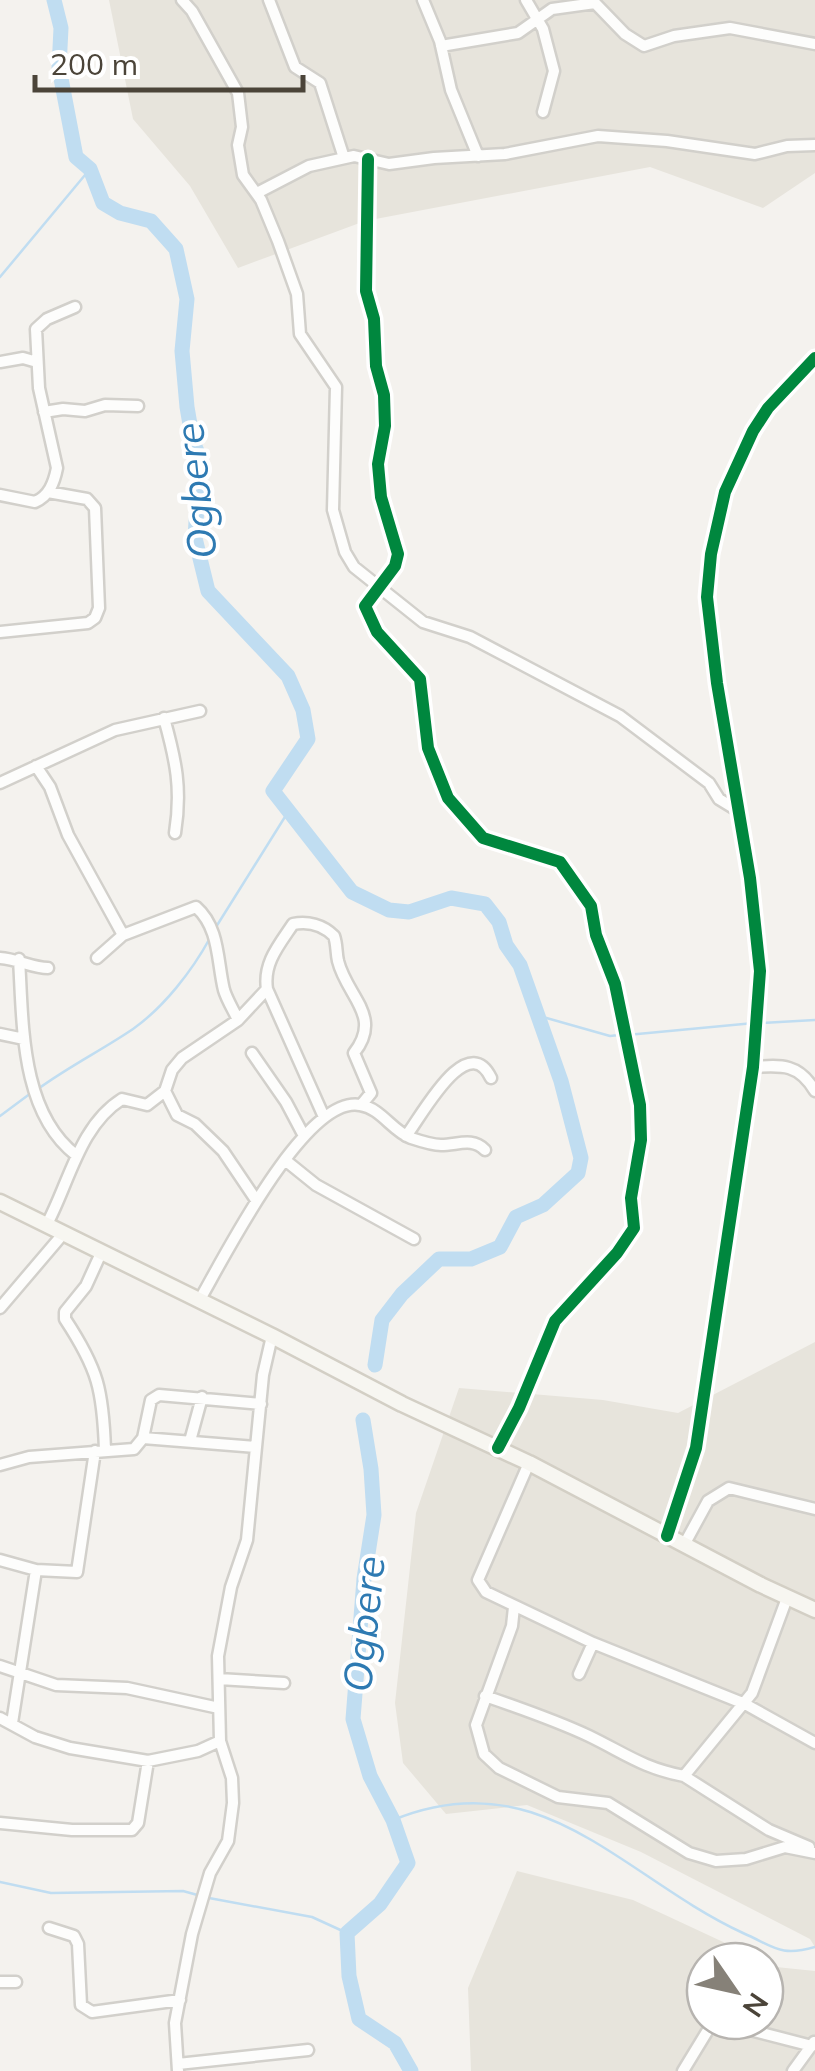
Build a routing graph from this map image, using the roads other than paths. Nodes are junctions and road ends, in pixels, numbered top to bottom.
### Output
1 (182, 0) edge
2 (269, 0) edge
3 (423, 0) edge
4 (526, 0) edge
5 (538, 19) junction
6 (815, 44) edge
7 (441, 46) junction
8 (543, 112) dead end
9 (815, 145) edge
10 (478, 156) junction
11 (344, 158) junction
12 (368, 159) junction
13 (257, 194) junction
14 (75, 308) dead end
15 (815, 358) edge
16 (0, 362) edge
17 (37, 362) junction
18 (138, 406) dead end
19 (44, 412) junction
20 (48, 492) junction
21 (0, 495) edge
22 (379, 589) junction
23 (0, 632) edge
24 (200, 710) dead end
25 (164, 718) junction
26 (36, 766) junction
27 (0, 783) edge
28 (737, 810) junction
29 (174, 833) dead end
30 (123, 935) junction
31 (0, 958) edge
32 (97, 958) dead end
33 (19, 959) junction
34 (48, 968) dead end
35 (267, 989) junction
36 (238, 1020) junction
37 (0, 1034) edge
38 (24, 1039) junction
39 (252, 1053) dead end
40 (753, 1067) junction
41 (491, 1078) dead end
42 (165, 1091) junction
43 (815, 1091) edge
44 (362, 1104) junction
45 (324, 1117) junction
46 (304, 1136) junction
47 (406, 1136) junction
48 (485, 1150) dead end
49 (76, 1155) junction
50 (285, 1160) junction
51 (256, 1200) junction
52 (0, 1202) edge
53 (46, 1226) junction
54 (63, 1234) junction
55 (414, 1239) dead end
56 (101, 1253) junction
57 (199, 1301) junction
58 (0, 1308) edge
59 (272, 1336) junction
60 (202, 1396) junction
61 (261, 1404) junction
62 (144, 1438) junction
63 (190, 1441) junction
64 (256, 1447) junction
65 (498, 1448) junction
66 (100, 1451) junction
67 (530, 1463) junction
68 (0, 1466) edge
69 (815, 1509) edge
70 (667, 1536) junction
71 (684, 1545) junction
72 (0, 1560) edge
73 (36, 1570) junction
74 (787, 1598) junction
75 (514, 1607) junction
76 (815, 1610) edge
77 (592, 1644) junction
78 (0, 1666) edge
79 (579, 1674) dead end
80 (20, 1676) junction
81 (218, 1679) junction
82 (284, 1683) dead end
83 (485, 1696) junction
84 (744, 1704) junction
85 (219, 1708) junction
86 (0, 1718) edge
87 (12, 1723) junction
88 (220, 1740) junction
89 (815, 1743) edge
90 (148, 1761) junction
91 (684, 1776) junction
92 (0, 1822) edge
93 (815, 1851) edge
94 (49, 1928) dead end
95 (0, 1982) edge
96 (16, 1982) dead end
97 (180, 2000) junction
98 (813, 2043) edge
99 (308, 2050) dead end
100 (178, 2068) edge
101 (684, 2071) edge
102 (793, 2071) edge

1 - 13 street
2 - 11 street
3 - 7 street
4 - 5 street
5 - 6 street
5 - 7 street
5 - 8 street
7 - 10 street
9 - 10 street
10 - 12 street
11 - 12 street
11 - 13 street
12 - 22 street
13 - 22 street
14 - 17 street
15 - 28 street
16 - 17 street
17 - 19 street
18 - 19 street
19 - 20 street
20 - 21 street
20 - 23 street
22 - 28 street
22 - 65 street
24 - 25 street
25 - 26 street
25 - 29 street
26 - 27 street
26 - 30 street
28 - 40 street
30 - 32 street
30 - 36 street
31 - 33 street
33 - 34 street
33 - 38 street
35 - 36 street
35 - 44 street
35 - 45 street
36 - 42 street
37 - 38 street
38 - 49 street
39 - 46 street
40 - 43 street
40 - 70 street
41 - 47 street
42 - 49 street
42 - 51 street
44 - 45 street
44 - 47 street
45 - 46 street
46 - 50 street
47 - 48 street
49 - 53 street
50 - 51 street
50 - 55 street
51 - 57 street
52 - 53 main road
53 - 54 main road
54 - 56 main road
54 - 58 street
56 - 57 main road
56 - 66 street
57 - 59 main road
59 - 61 street
59 - 65 main road
60 - 61 street
60 - 62 street
60 - 63 street
61 - 64 street
62 - 63 street
62 - 66 street
63 - 64 street
64 - 81 street
65 - 67 main road
66 - 68 street
66 - 73 street
67 - 70 main road
67 - 75 street
69 - 71 street
70 - 71 main road
71 - 74 main road
72 - 73 street
73 - 80 street
74 - 76 main road
74 - 84 street
75 - 77 street
75 - 83 street
77 - 79 street
77 - 84 street
78 - 80 street
80 - 85 street
80 - 87 street
81 - 82 street
81 - 85 street
83 - 91 street
83 - 93 street
84 - 89 street
84 - 91 street
85 - 88 street
86 - 87 street
87 - 90 street
88 - 90 street
88 - 97 street
90 - 92 street
91 - 93 street
94 - 97 street
95 - 96 street
97 - 100 street
98 - 101 street
98 - 102 street
99 - 100 street

